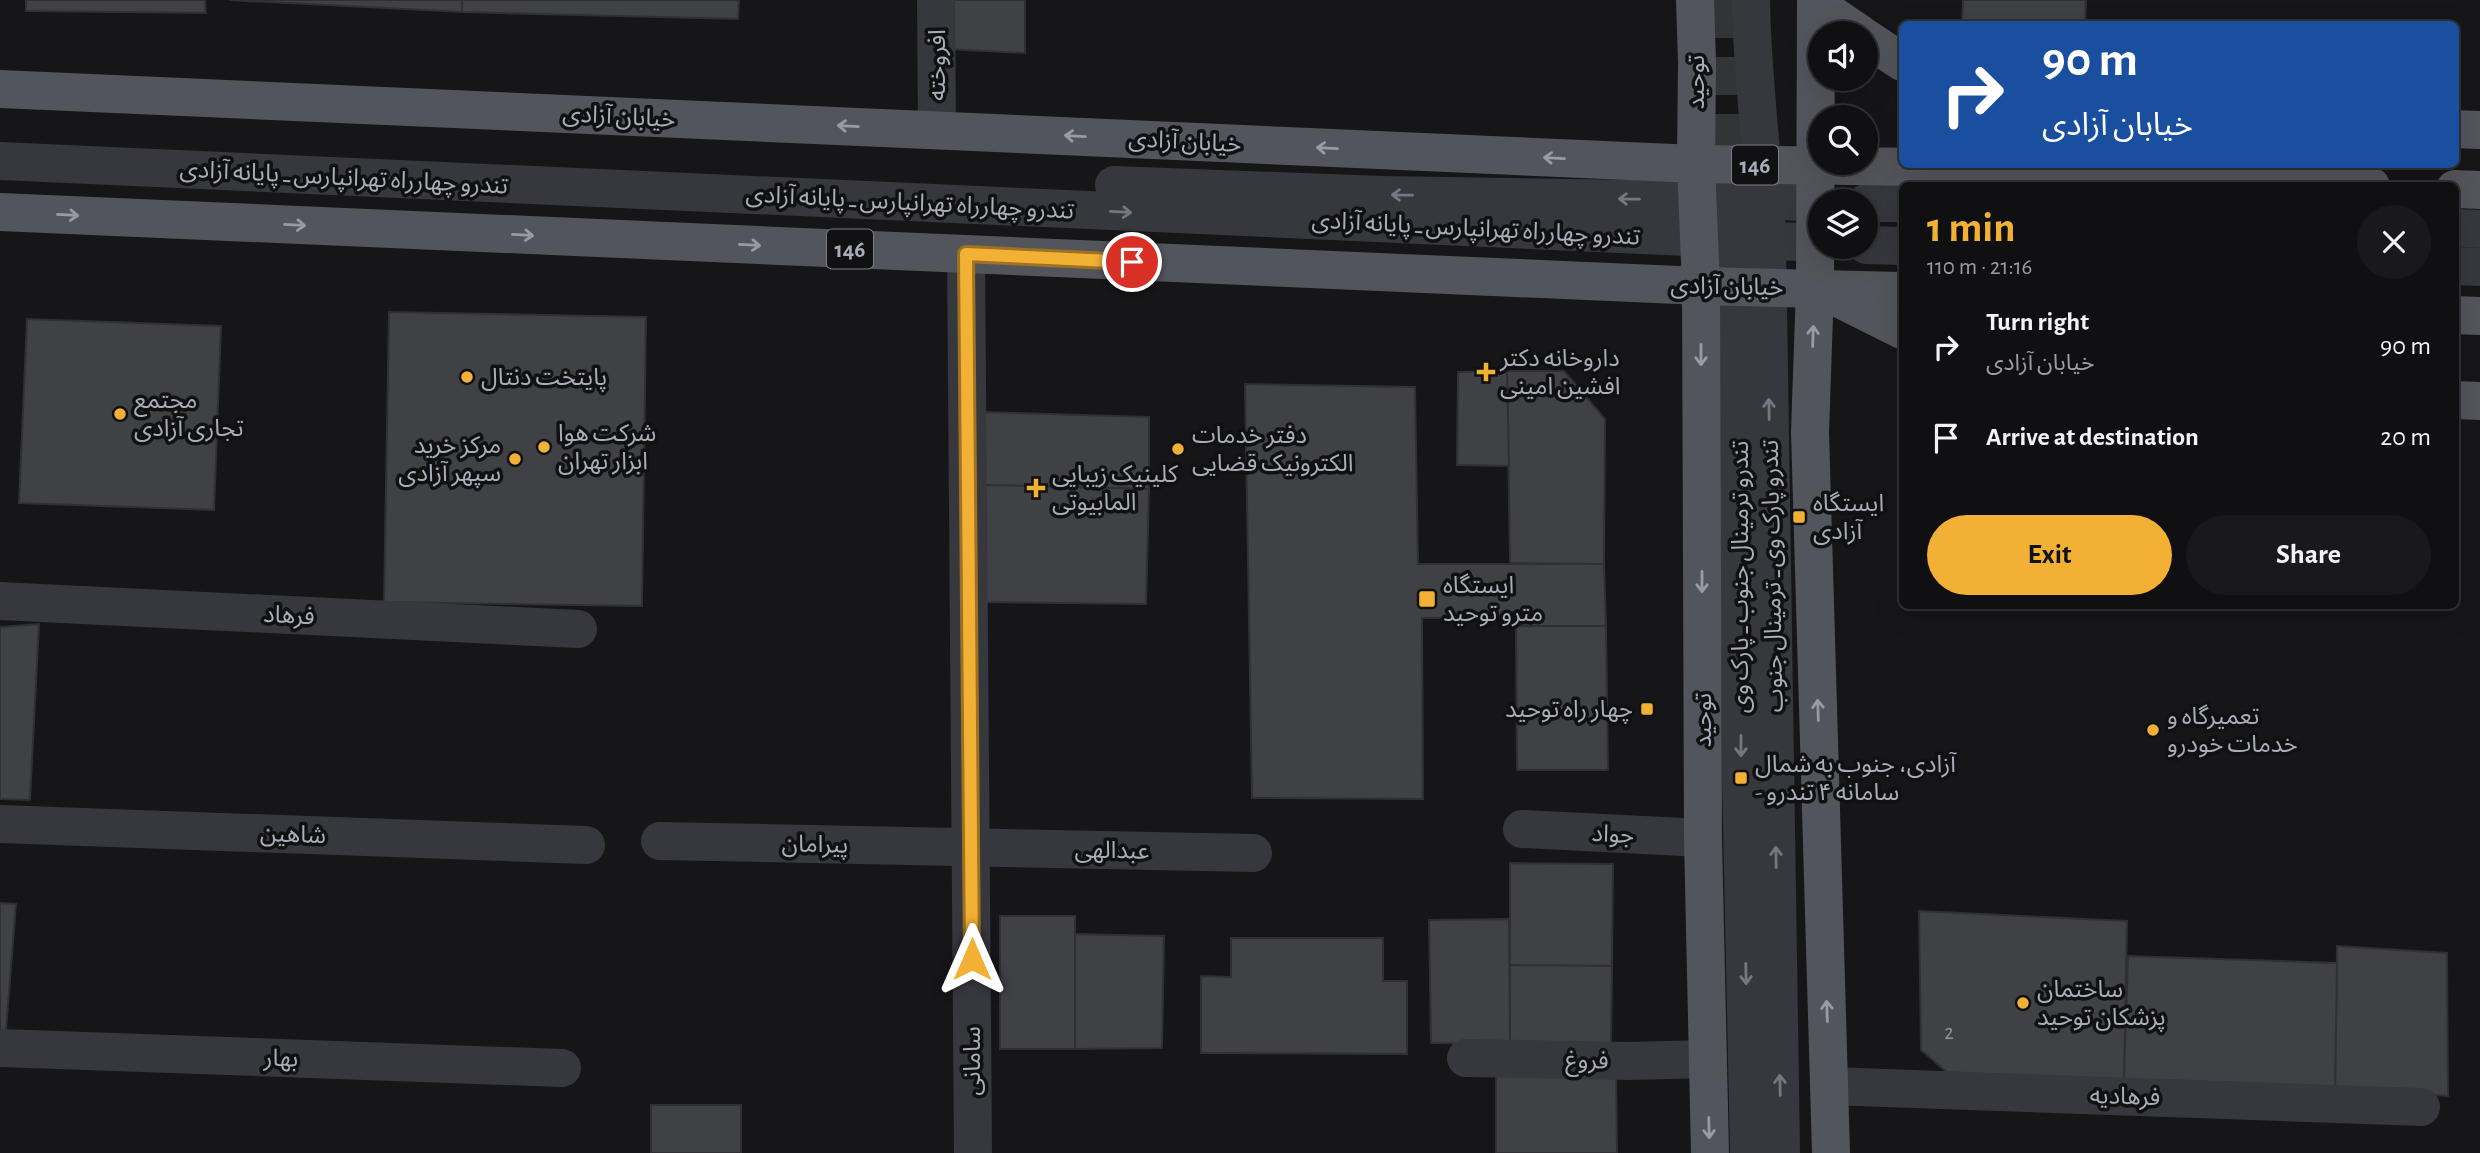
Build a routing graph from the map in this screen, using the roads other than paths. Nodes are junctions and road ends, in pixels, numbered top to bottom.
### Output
1 (936, 0) edge
2 (1695, 0) edge
3 (1733, 0) edge
4 (1751, 0) edge
5 (1816, 2) edge
6 (1842, 21) edge
7 (1878, 46) edge
8 (1899, 60) edge
9 (0, 89) edge
10 (2459, 129) edge
11 (937, 130) junction
12 (2480, 130) edge
13 (0, 148) edge
14 (1899, 151) edge
15 (1878, 155) edge
16 (0, 161) edge
17 (1913, 168) edge
18 (1943, 168) edge
19 (1697, 182) junction
20 (2276, 182) edge
21 (1751, 183) junction
22 (1821, 183) edge
23 (2459, 189) edge
24 (2480, 190) edge
25 (1878, 203) edge
26 (1899, 203) edge
27 (0, 212) edge
28 (2459, 228) edge
29 (2480, 229) edge
30 (1699, 239) junction
31 (1752, 240) junction
32 (1808, 243) edge
33 (1878, 245) edge
34 (1899, 246) edge
35 (966, 254) junction
36 (1816, 259) edge
37 (2459, 266) edge
38 (2480, 267) edge
39 (1735, 286) junction
40 (1815, 287) junction
41 (1899, 291) edge
42 (2459, 315) edge
43 (2480, 316) edge
44 (1899, 329) edge
45 (2459, 400) edge
46 (2480, 401) edge
47 (0, 601) edge
48 (578, 629) dead end
49 (0, 824) edge
50 (1522, 829) dead end
51 (1703, 838) junction
52 (660, 841) dead end
53 (586, 845) dead end
54 (971, 848) junction
55 (1253, 853) dead end
56 (0, 1048) edge
57 (1466, 1058) dead end
58 (1708, 1059) junction
59 (562, 1069) dead end
60 (1829, 1086) junction
61 (2421, 1107) dead end
62 (973, 1153) edge
63 (1710, 1153) edge
64 (1749, 1153) edge
65 (1781, 1153) edge
66 (1830, 1153) edge

1 - 11 street, افروخته
2 - 19 main road, توحید
3 - 21 street
4 - 21 street
5 - 6 main road
5 - 22 main road
7 - 8 main road
11 -> 9 main road, خیابان آزادی / 146
10 - 12 main road
19 -> 11 main road, خیابان آزادی / 146
19 -> 13 street
14 - 15 main road
16 -> 30 street, تندرو چهارراه تهرانپارس ـ پایانه آزادی
17 - 22 main road
18 - 20 main road
19 - 21 main road, خیابان آزادی / 146
19 - 30 main road, توحید
21 - 22 street
21 - 31 street
23 - 24 main road
25 - 26 street
27 -> 35 main road, خیابان آزادی / 146
28 - 29 street
30 - 31 street, تندرو چهارراه تهرانپارس ـ پایانه آزادی
30 - 39 main road, توحید
31 - 32 street, تندرو چهارراه تهرانپارس ـ پایانه آزادی
31 - 39 street, تندرو ترمینال جنوب ـ پارک وی
33 - 34 street
35 - 39 main road, خیابان آزادی / 146
35 - 54 street, سامانی
36 - 40 main road
37 - 38 street
39 - 40 main road, خیابان آزادی / 146
39 -> 51 main road, توحید
39 -> 64 street, تندرو ترمینال جنوب ـ پارک وی
65 -> 39 street, تندرو پارک وی ـ ترمینال جنوب
40 - 41 main road, خیابان آزادی / 146
40 - 44 main road
60 -> 40 main road
42 - 43 main road
45 - 46 main road
47 - 48 street, فرهاد
49 - 53 street, شاهین
50 - 51 street, جواد
51 - 58 main road, توحید
52 - 54 street, پیرامان
54 - 55 street, عبدالهی
54 - 62 street, سامانی
56 - 59 street, بهار
57 - 58 street, فروغ
58 -> 63 main road, توحید
60 - 61 street, فرهادیه
60 - 66 main road

